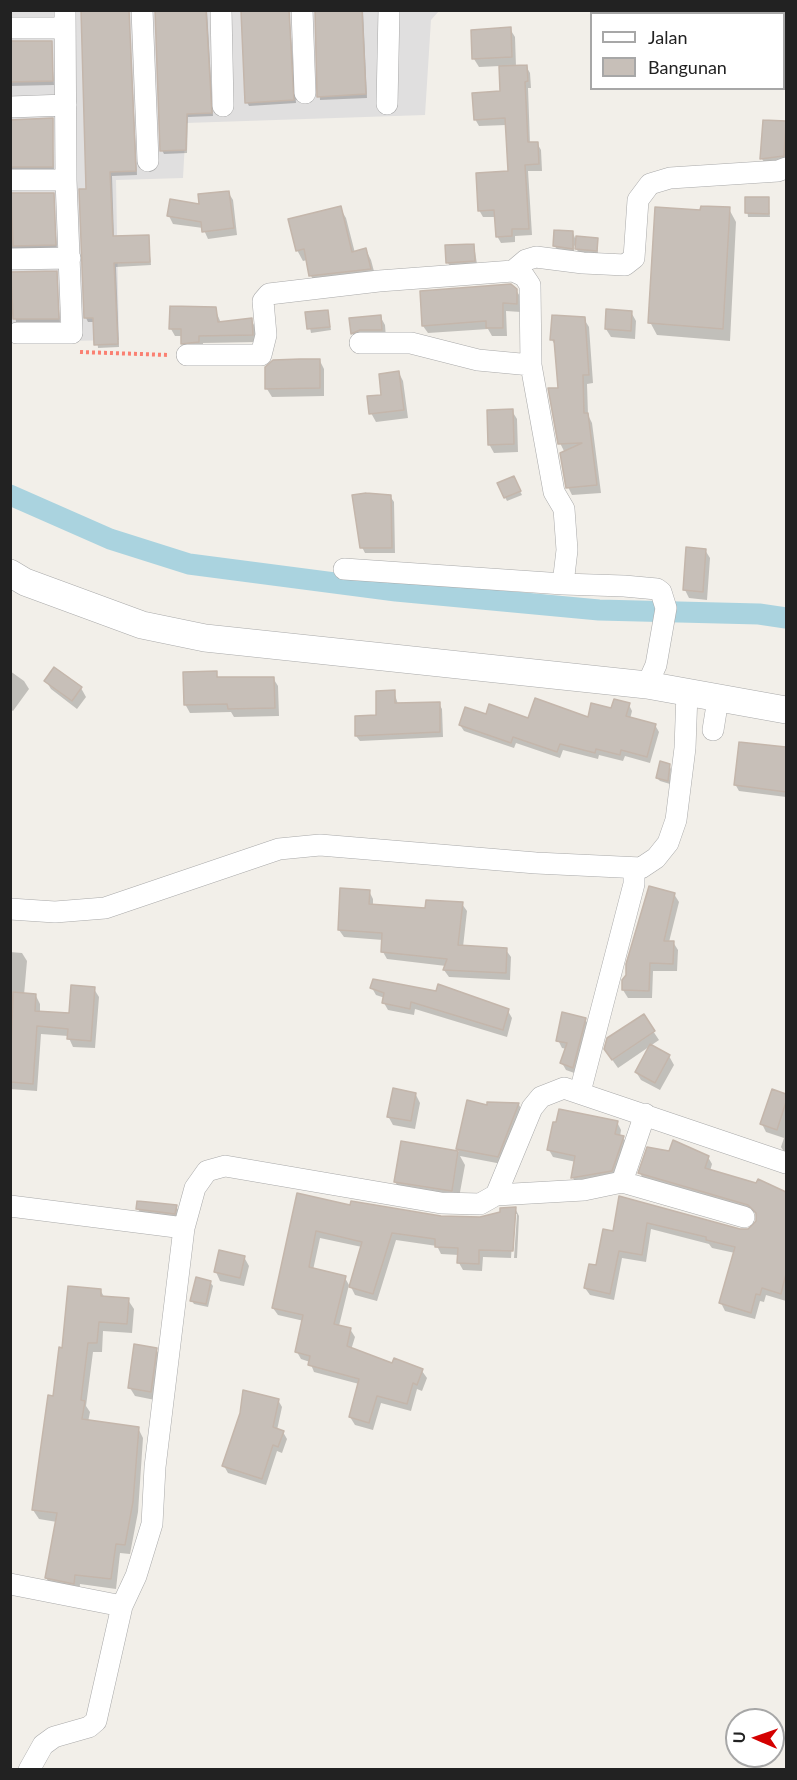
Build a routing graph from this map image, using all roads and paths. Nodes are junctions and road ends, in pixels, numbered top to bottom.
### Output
1 (142, 10) edge
2 (221, 10) edge
3 (302, 10) edge
4 (389, 10) edge
5 (65, 19) edge
6 (10, 28) edge
7 (305, 93) dead end
8 (387, 104) dead end
9 (66, 105) junction
10 (223, 106) dead end
11 (10, 107) edge
12 (148, 161) dead end
13 (786, 168) edge
14 (10, 180) edge
15 (66, 180) junction
16 (70, 258) junction
17 (10, 259) edge
18 (513, 271) junction
19 (17, 333) dead end
20 (360, 343) dead end
21 (72, 351) dead end
22 (187, 355) joint
23 (531, 364) junction
24 (344, 569) dead end
25 (10, 573) edge
26 (563, 584) junction
27 (652, 675) junction
28 (687, 693) junction
29 (718, 699) junction
30 (786, 710) edge
31 (713, 730) dead end
32 (634, 869) junction
33 (10, 909) edge
34 (580, 1092) junction
35 (645, 1114) junction
36 (786, 1163) edge
37 (622, 1182) junction
38 (496, 1195) junction
39 (10, 1206) edge
40 (744, 1217) dead end
41 (184, 1228) junction
42 (10, 1584) edge
43 (122, 1606) junction
44 (29, 1770) edge

1 - 12 street
2 - 10 street
3 - 7 street
4 - 8 street
5 - 6 street
5 - 9 street
9 - 11 street
9 - 15 street
13 - 18 street
14 - 15 street
15 - 16 street
16 - 17 street
16 - 19 street
18 - 22 street
18 - 23 street
20 - 23 street
21 - 22 path
23 - 26 street
24 - 26 street
25 - 27 street
26 - 27 street
27 - 28 street
28 - 29 street
28 - 32 street
29 - 30 street
29 - 31 street
32 - 33 street
32 - 34 street
34 - 35 street
34 - 38 street
35 - 36 street
35 - 37 street
37 - 38 street
37 - 40 street
38 - 41 street
39 - 41 street
41 - 43 street
42 - 43 street
43 - 44 street

